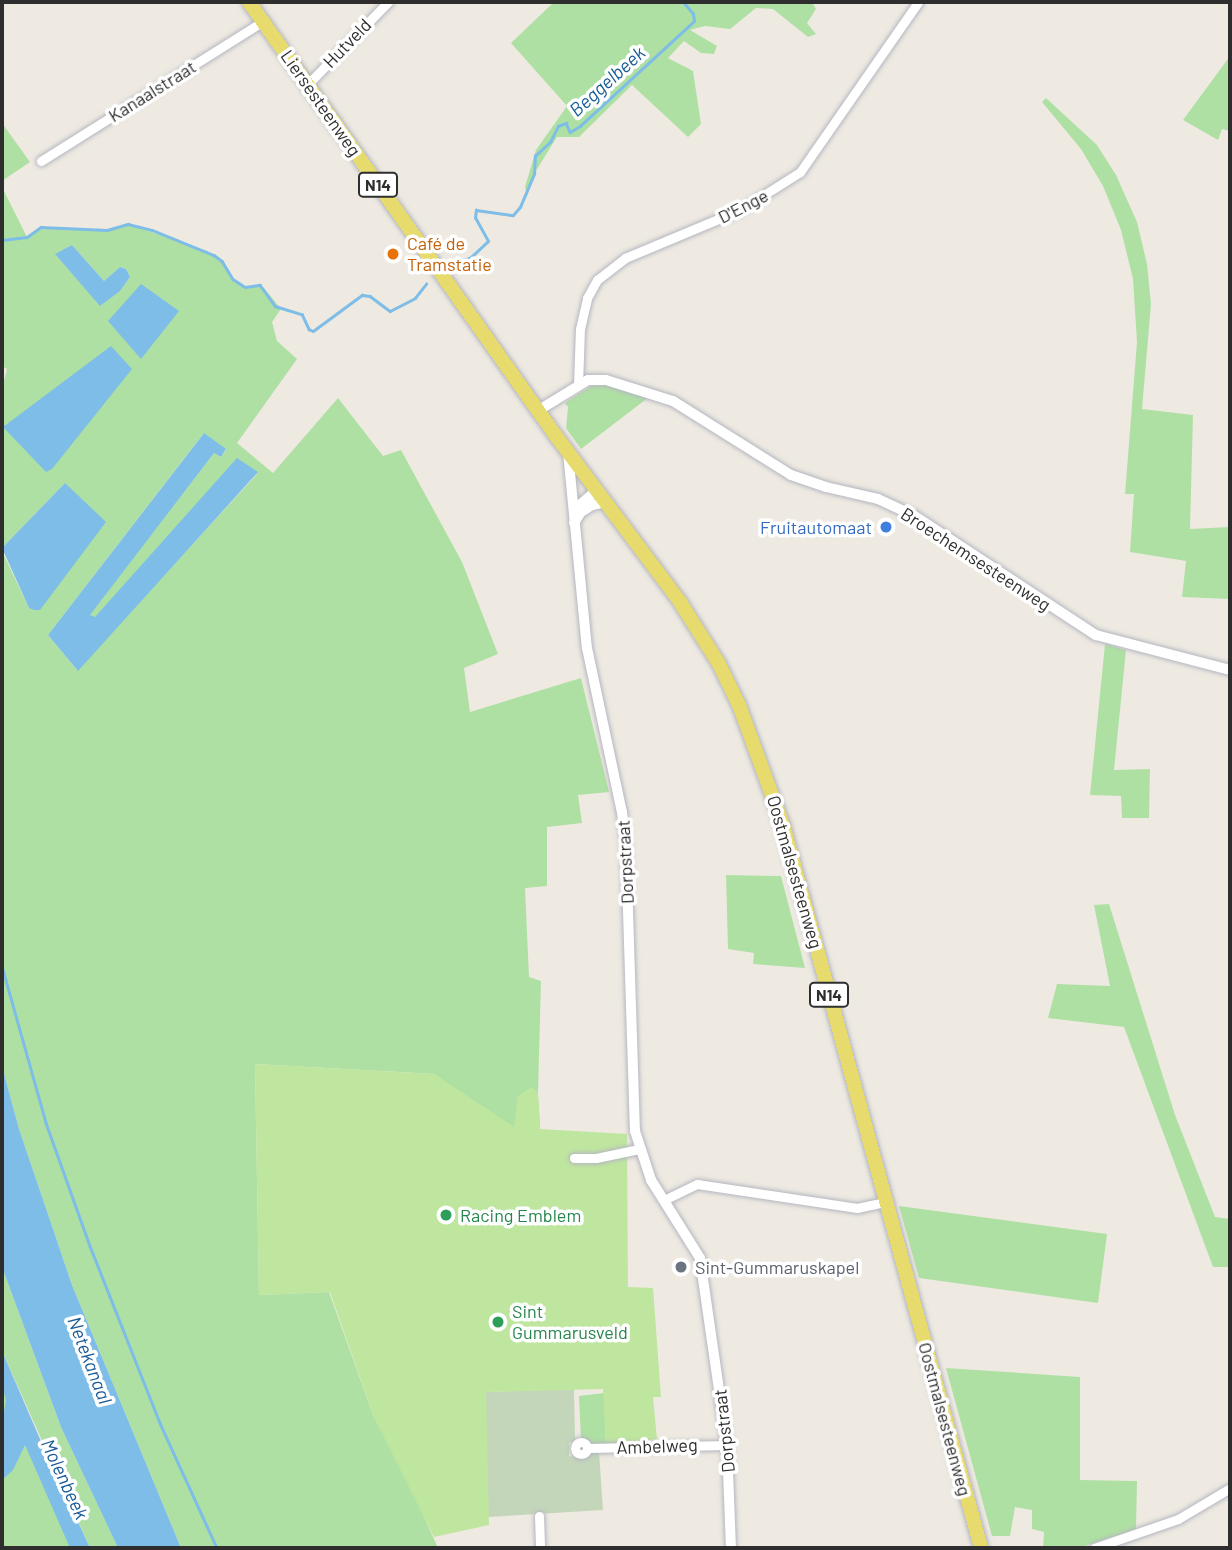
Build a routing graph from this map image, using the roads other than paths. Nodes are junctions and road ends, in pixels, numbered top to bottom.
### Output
1 (249, 2) edge
2 (388, 2) edge
3 (918, 2) edge
4 (263, 21) junction
5 (307, 85) junction
6 (41, 161) dead end
7 (578, 385) junction
8 (539, 410) junction
9 (568, 452) junction
10 (597, 490) junction
11 (606, 502) junction
12 (574, 510) junction
13 (574, 523) junction
14 (1230, 670) edge
15 (639, 1149) junction
16 (573, 1158) dead end
17 (664, 1200) junction
18 (885, 1202) junction
19 (727, 1445) junction
20 (588, 1448) dead end
21 (1230, 1488) edge
22 (539, 1516) dead end
23 (540, 1548) edge
24 (731, 1548) edge
25 (981, 1548) edge
26 (1094, 1548) edge

1 - 4 main road, Liersesteenweg / N14
2 - 5 street, Hutveld
3 - 7 street, D'Enge
4 - 5 main road, Liersesteenweg / N14
4 - 6 street, Kanaalstraat
5 - 8 main road, Liersesteenweg / N14
7 - 8 street, Broechemsesteenweg
7 - 14 street, Broechemsesteenweg
8 - 9 main road, Oostmalsesteenweg / N14
9 - 10 main road, Oostmalsesteenweg / N14
9 - 12 street, Dorpstraat
10 - 11 main road, Oostmalsesteenweg / N14
10 - 12 street
11 - 13 street
11 - 18 main road, Oostmalsesteenweg / N14
12 - 13 street, Dorpstraat
13 - 15 street, Dorpstraat
15 - 16 street
15 - 17 street, Dorpstraat
17 - 18 street
17 - 19 street, Dorpstraat
18 - 25 main road, Oostmalsesteenweg / N14
19 - 20 street, Ambelweg
19 - 24 street, Dorpstraat
21 - 26 street
22 - 23 street

